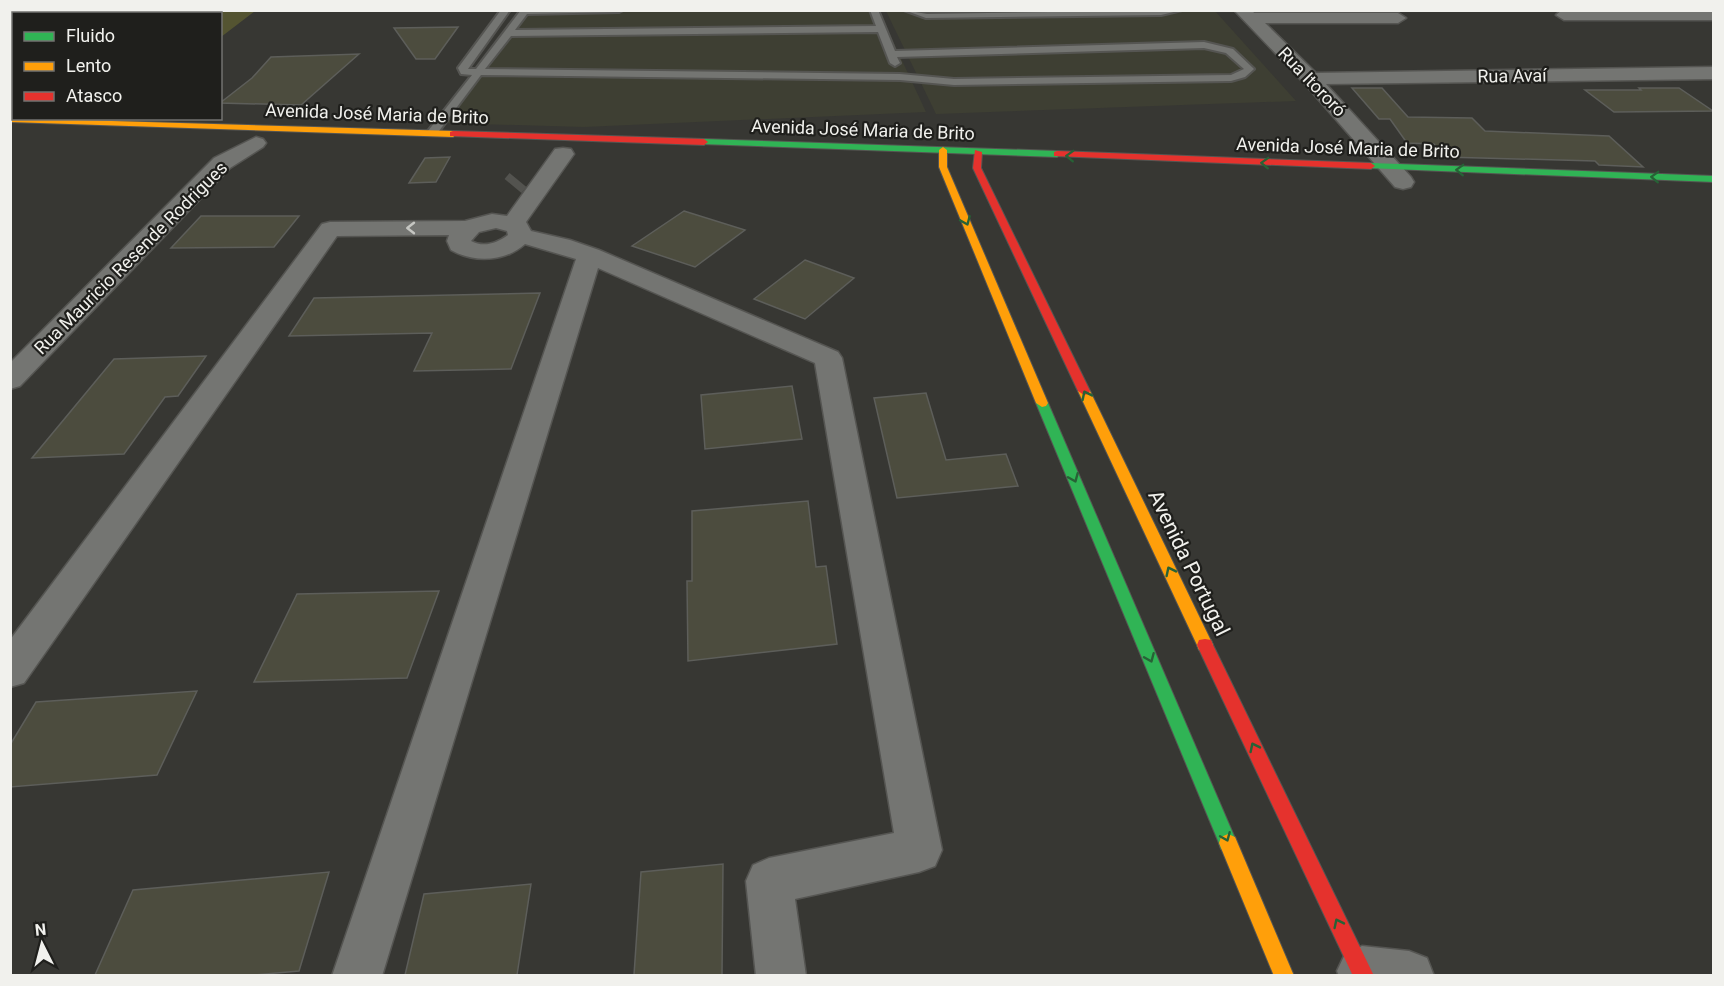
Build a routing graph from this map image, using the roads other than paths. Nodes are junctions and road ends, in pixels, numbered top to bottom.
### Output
1 (506, 10) edge
2 (619, 10) edge
3 (874, 10) edge
4 (908, 10) edge
5 (1178, 10) edge
6 (526, 11) edge
7 (1246, 14) edge
8 (1564, 15) dead end
9 (1713, 15) edge
10 (1398, 18) dead end
11 (881, 29) junction
12 (509, 33) junction
13 (891, 54) junction
14 (1713, 73) edge
15 (478, 74) junction
16 (900, 76) junction
17 (1311, 80) junction
18 (10, 120) edge
19 (432, 133) junction
20 (10, 134) edge
21 (97, 137) dead end
22 (252, 143) dead end
23 (943, 150) junction
24 (978, 152) junction
25 (550, 155) dead end
26 (960, 168) junction
27 (1398, 178) junction
28 (1713, 179) edge
29 (540, 187) junction
30 (516, 230) junction
31 (474, 233) junction
32 (590, 255) junction
33 (10, 380) edge
34 (10, 671) edge
35 (1363, 973) edge
36 (357, 975) edge
37 (781, 975) edge
38 (1284, 975) edge
39 (1409, 975) edge

1 - 15 lane
2 - 6 lane
3 - 11 lane
4 - 5 lane
6 - 12 lane
7 - 10 street
7 - 17 street, Rua Itororó
8 - 9 street
11 - 12 lane
11 - 13 lane
12 - 15 lane
13 - 16 lane
13 - 16 lane
14 - 17 street, Rua Avaí
15 - 16 lane
15 - 19 lane
17 - 27 street, Rua Itororó
18 - 19 main road, Avenida José Maria de Brito
19 - 23 main road, Avenida José Maria de Brito
20 - 21 main road
22 - 33 street, Rua Mauricio Resende Rodrigues
23 - 24 main road, Avenida José Maria de Brito
23 - 26 main road
24 - 26 main road
27 -> 24 main road, Avenida José Maria de Brito
25 - 29 street
35 -> 26 main road, Avenida Portugal
26 -> 38 main road
28 -> 27 main road, Avenida José Maria de Brito
29 - 30 street
29 - 31 street
30 - 31 street
30 - 31 street
30 - 32 street
31 - 34 street
32 - 36 street
32 - 37 street
35 - 39 street

